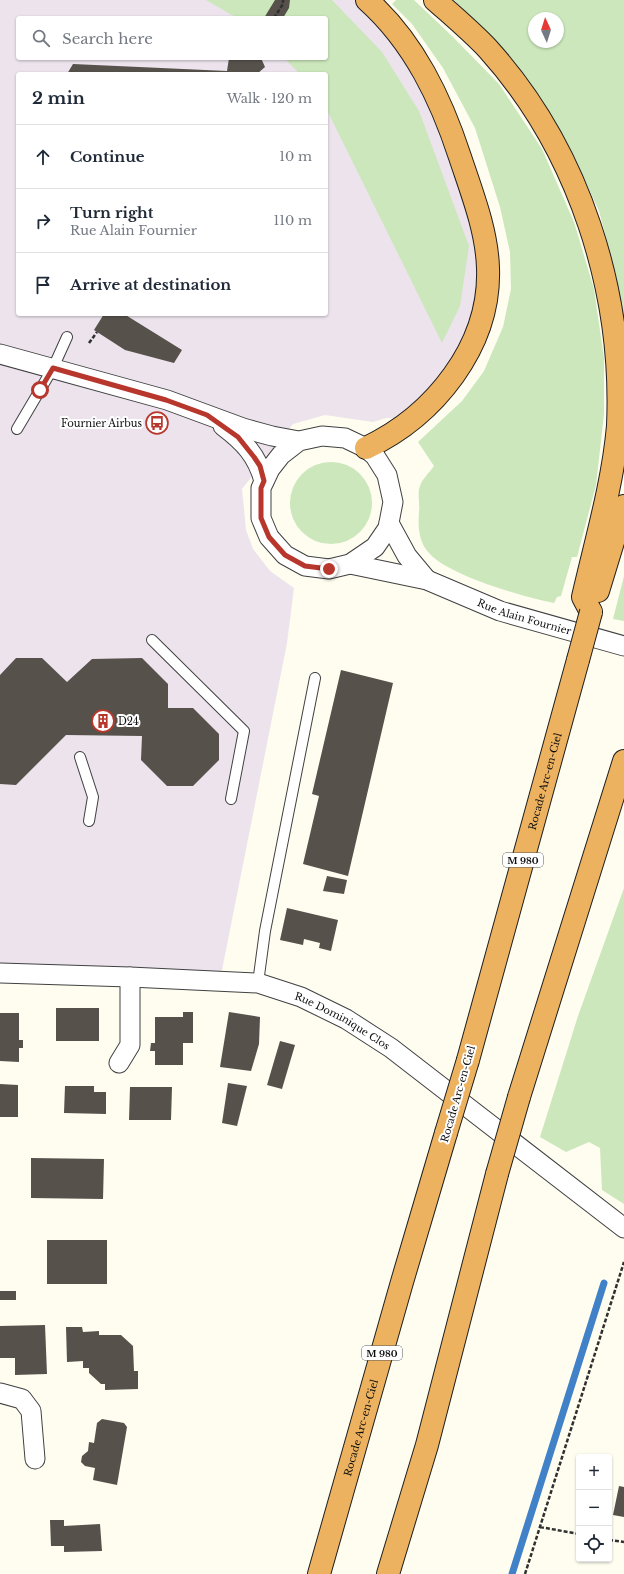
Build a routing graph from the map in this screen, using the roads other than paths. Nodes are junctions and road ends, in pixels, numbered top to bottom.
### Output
1 (367, 0) edge
2 (435, 0) edge
3 (67, 337) dead end
4 (0, 354) edge
5 (53, 368) junction
6 (207, 415) junction
7 (17, 429) dead end
8 (299, 441) junction
9 (366, 448) junction
10 (264, 481) junction
11 (624, 506) edge
12 (389, 523) junction
13 (350, 564) junction
14 (427, 580) junction
15 (591, 612) junction
16 (152, 640) dead end
17 (624, 646) edge
18 (315, 678) dead end
19 (80, 757) dead end
20 (624, 761) edge
21 (231, 799) dead end
22 (89, 821) dead end
23 (0, 973) edge
24 (130, 977) junction
25 (258, 983) junction
26 (119, 1063) dead end
27 (624, 1228) edge
28 (0, 1393) edge
29 (35, 1459) dead end
30 (319, 1574) edge
31 (388, 1574) edge

1 - 9 highway
2 - 15 highway
3 - 5 lane
4 - 5 street, Rue Alain Fournier
5 - 6 street, Rue Alain Fournier
5 - 7 lane
6 - 8 street, Rue Alain Fournier
6 - 10 street, Rue Alain Fournier
8 - 9 street, Rue Alain Fournier
8 - 10 street, Rue Alain Fournier
9 - 12 street, Rue Alain Fournier
10 - 13 street, Rue Alain Fournier
11 - 15 highway, M 980
12 - 13 street, Rue Alain Fournier
12 - 14 street, Rue Alain Fournier
13 - 14 street, Rue Alain Fournier
14 - 17 street, Rue Alain Fournier
15 - 30 highway, Rocade Arc-en-Ciel / M 980, bridge
16 - 21 lane
18 - 25 lane
19 - 22 lane
20 - 31 highway, bridge
23 - 24 street, Rue Dominique Clos
24 - 25 street, Rue Dominique Clos
24 - 26 street
25 - 27 street, Rue Dominique Clos
28 - 29 street

